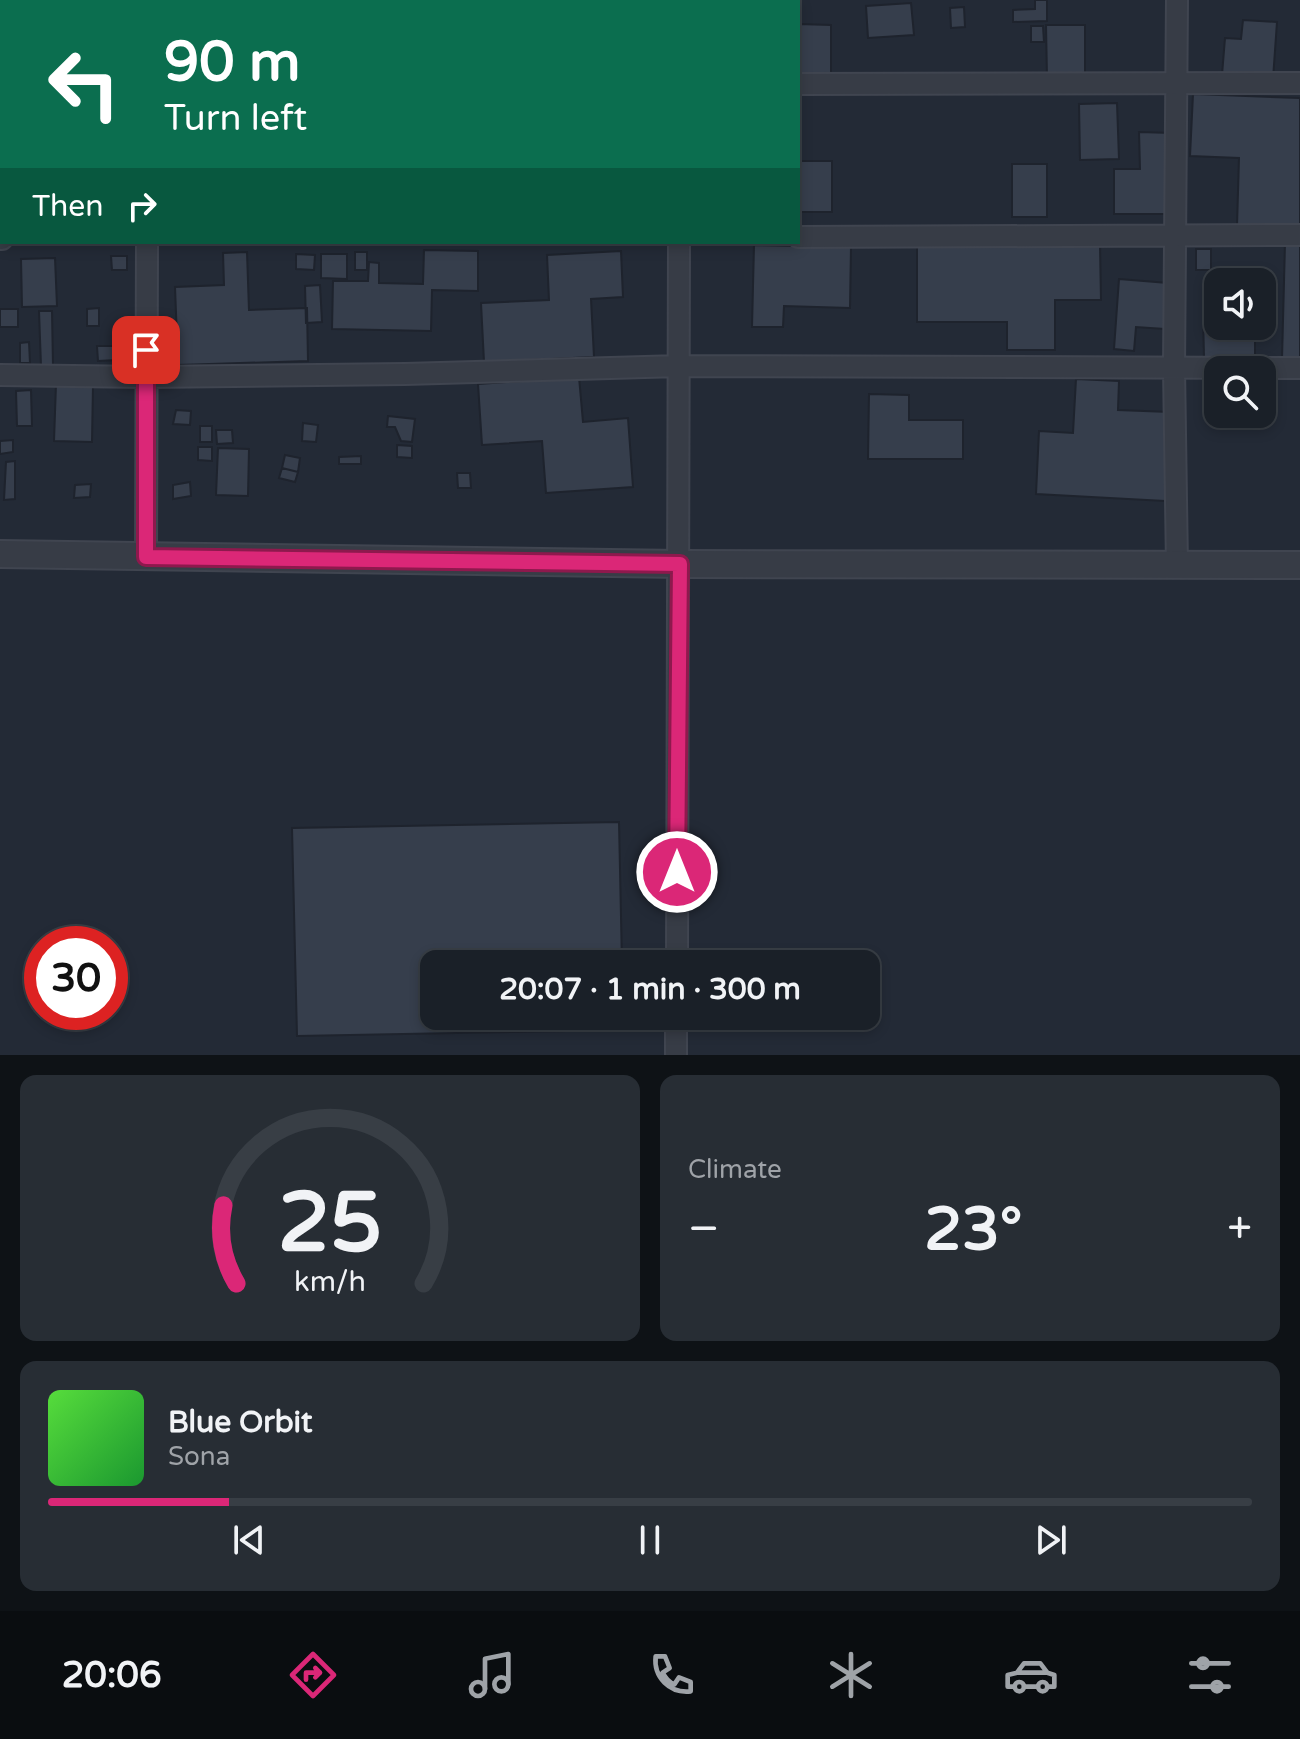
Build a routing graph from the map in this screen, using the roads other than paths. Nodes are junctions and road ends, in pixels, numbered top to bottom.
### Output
1 (1177, 0) edge
2 (1176, 82) junction
3 (1300, 83) edge
4 (800, 84) edge
5 (1300, 235) edge
6 (1174, 236) junction
7 (800, 237) edge
8 (147, 244) edge
9 (679, 244) edge
10 (679, 366) junction
11 (1174, 368) junction
12 (1300, 368) edge
13 (0, 375) edge
14 (146, 377) junction
15 (0, 554) edge
16 (146, 557) junction
17 (680, 564) junction
18 (1300, 565) edge
19 (1177, 566) junction
20 (677, 950) edge
21 (676, 1030) edge
22 (676, 1055) edge

1 - 2 street
2 - 3 street
2 - 4 street
2 - 6 street
5 - 6 street
6 - 7 street
6 - 11 street
8 - 14 street
9 - 10 street
10 - 11 street
10 - 14 street
10 - 17 street
11 - 12 street
11 - 19 street
13 - 14 street
14 - 16 street
15 - 16 street
16 - 17 street
17 - 19 street
17 - 20 street
18 - 19 street
21 - 22 street

